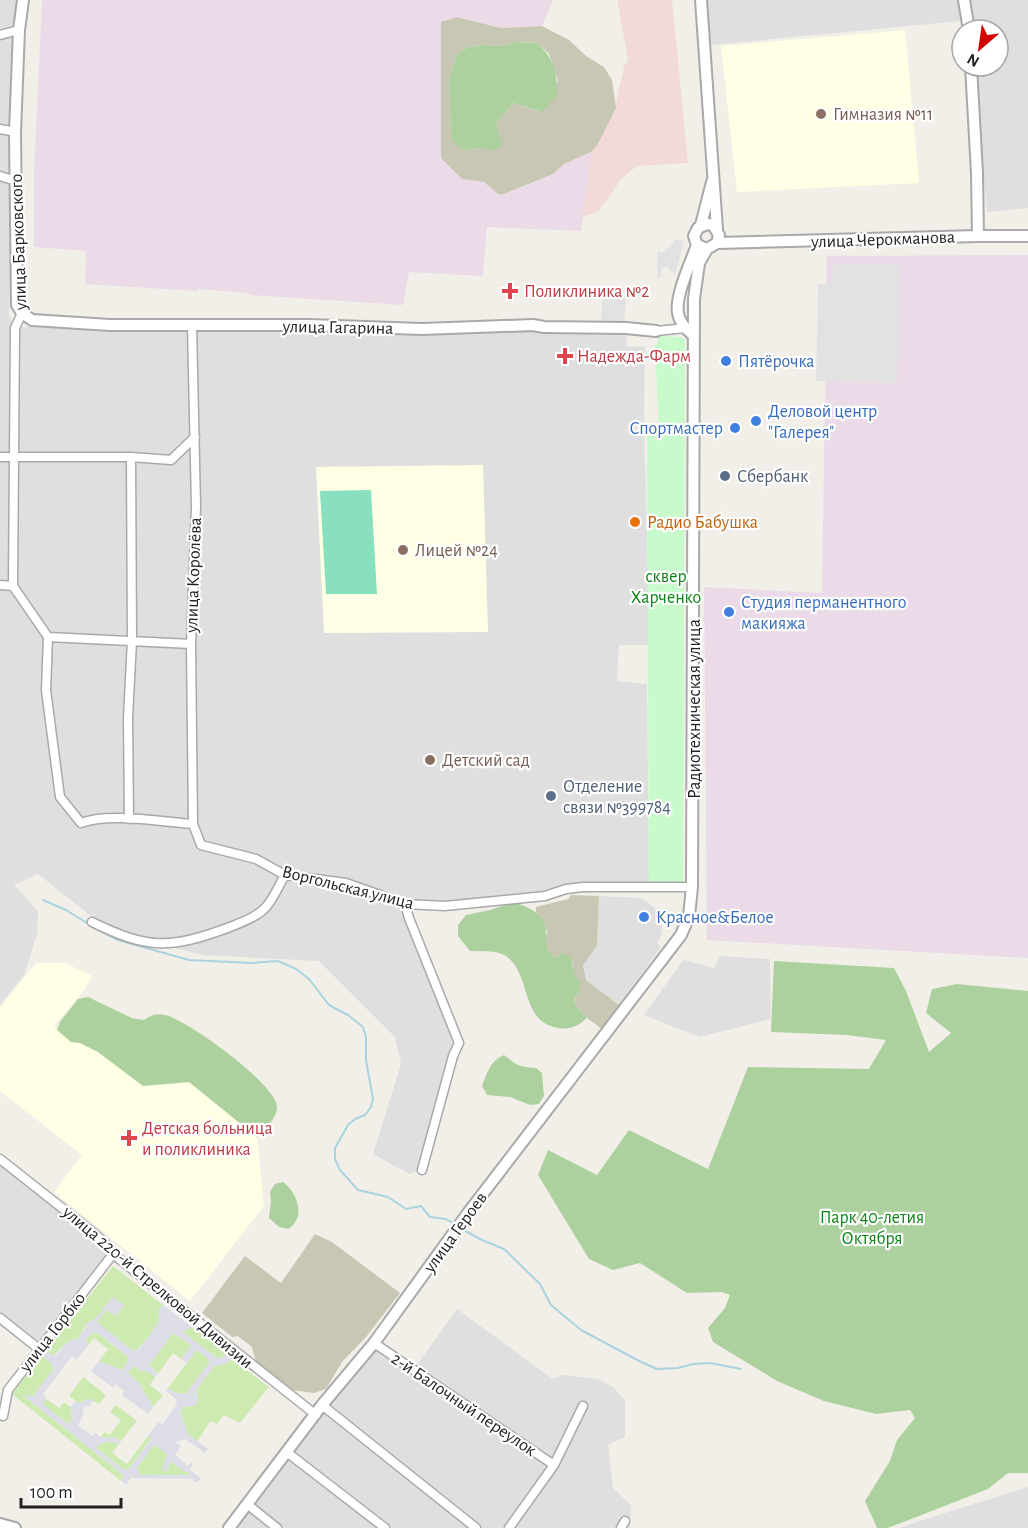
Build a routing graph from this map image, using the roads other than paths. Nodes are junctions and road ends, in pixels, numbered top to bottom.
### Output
1 (23, 0) edge
2 (701, 0) edge
3 (964, 0) edge
4 (967, 18) edge
5 (19, 30) junction
6 (0, 35) edge
7 (972, 78) edge
8 (0, 129) edge
9 (15, 132) junction
10 (0, 176) edge
11 (713, 179) junction
12 (16, 181) junction
13 (701, 225) junction
14 (718, 236) junction
15 (978, 236) junction
16 (1028, 236) edge
17 (702, 247) junction
18 (694, 299) junction
19 (22, 313) junction
20 (678, 314) junction
21 (192, 326) junction
22 (691, 329) junction
23 (656, 331) junction
24 (195, 437) junction
25 (0, 457) edge
26 (13, 457) junction
27 (131, 458) junction
28 (0, 585) edge
29 (13, 586) junction
30 (48, 637) junction
31 (132, 640) junction
32 (190, 644) junction
33 (129, 819) junction
34 (193, 824) junction
35 (285, 875) junction
36 (692, 887) junction
37 (405, 904) junction
38 (92, 922) dead end
39 (681, 936) joint
40 (0, 1159) edge
41 (422, 1170) dead end
42 (113, 1254) junction
43 (0, 1318) edge
44 (374, 1343) junction
45 (39, 1349) junction
46 (583, 1406) dead end
47 (319, 1410) junction
48 (4, 1417) edge
49 (288, 1453) junction
50 (554, 1465) junction
51 (247, 1504) junction
52 (0, 1524) edge
53 (15, 1528) edge
54 (229, 1528) edge
55 (278, 1528) edge
56 (385, 1528) edge
57 (476, 1528) edge
58 (509, 1528) edge

1 - 5 street, улица Барковского
2 - 11 street, Радиотехническая улица
3 - 4 street
5 - 6 street
5 - 9 street, улица Барковского
7 - 15 street
8 - 9 street
9 - 12 street, улица Барковского
10 - 12 street
11 - 13 street, Радиотехническая улица
11 - 14 street, Радиотехническая улица
12 - 19 street, улица Барковского
13 - 14 street
13 - 17 street, Радиотехническая улица
14 - 15 street, улица Черокманова
14 - 17 street
15 - 16 street, улица Черокманова
17 - 18 street, Радиотехническая улица
17 - 20 street, Радиотехническая улица
18 - 20 street
18 - 22 street, Радиотехническая улица
19 - 21 street, улица Гагарина
19 - 26 street, улица Барковского
20 - 22 street, Радиотехническая улица
20 - 23 street
21 - 23 street, улица Гагарина
21 - 24 street, улица Королёва
22 - 23 street, улица Гагарина
22 - 36 street, Радиотехническая улица
24 - 27 street
24 - 32 street, улица Королёва
25 - 26 street
26 - 27 street
26 - 29 street, улица Барковского
27 - 31 street
28 - 29 street
29 - 30 street
30 - 31 street
30 - 33 street
31 - 32 street
31 - 33 street
32 - 34 street, улица Королёва
33 - 34 street
34 - 35 street, Воргольская улица
35 - 37 street, Воргольская улица
35 - 38 street
36 - 37 street, Воргольская улица
36 - 39 street, Радиотехническая улица
37 - 41 street
39 - 44 street, улица Героев
40 - 42 street, улица 220-й Стрелковой Дивизии
42 - 45 street, улица Горбко
42 - 47 street, улица 220-й Стрелковой Дивизии
43 - 45 street
44 - 47 street, улица Героев
44 - 50 street, 2-й Балочный переулок
45 - 48 street, улица Горбко
46 - 50 street
47 - 49 street, улица Героев
47 - 57 street, улица 220-й Стрелковой Дивизии
49 - 51 street, улица Героев
49 - 56 street
50 - 58 street
51 - 54 street, улица Героев
51 - 55 street
52 - 53 street

